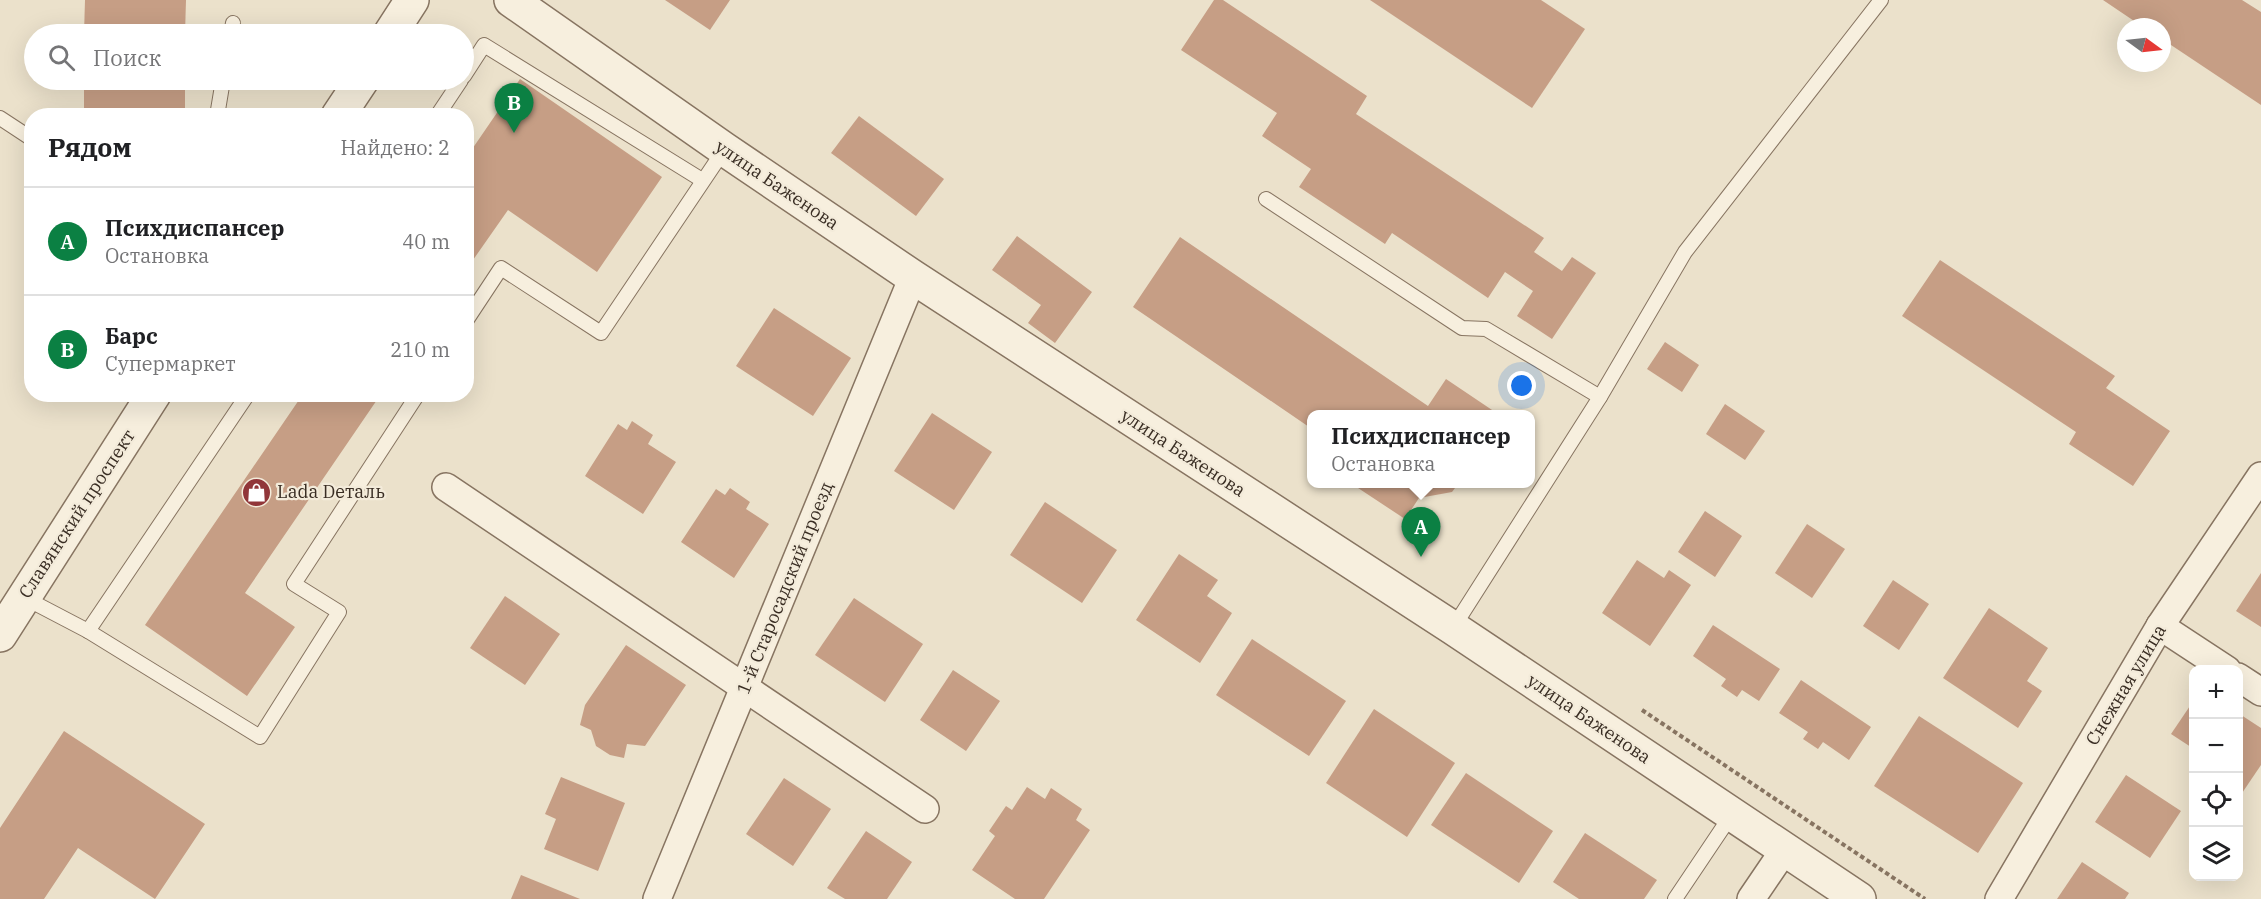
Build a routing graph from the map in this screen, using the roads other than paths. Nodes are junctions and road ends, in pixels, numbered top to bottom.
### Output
1 (412, 0) edge
2 (511, 0) edge
3 (1881, 0) edge
4 (396, 24) edge
5 (474, 60) edge
6 (221, 90) edge
7 (355, 90) edge
8 (454, 90) edge
9 (218, 108) edge
10 (343, 108) edge
11 (442, 108) edge
12 (0, 118) edge
13 (24, 134) edge
14 (724, 149) junction
15 (702, 180) junction
16 (1266, 199) dead end
17 (913, 277) junction
18 (474, 309) edge
19 (1600, 398) junction
20 (149, 402) edge
21 (243, 402) edge
22 (413, 402) edge
23 (2261, 476) edge
24 (446, 487) dead end
25 (23, 597) junction
26 (2160, 626) junction
27 (1453, 628) junction
28 (88, 631) junction
29 (0, 634) edge
30 (2221, 665) edge
31 (2243, 680) edge
32 (744, 687) junction
33 (2261, 692) edge
34 (925, 809) dead end
35 (1732, 814) junction
36 (1785, 849) junction
37 (657, 899) edge
38 (1675, 899) edge
39 (1751, 899) edge
40 (1859, 899) edge
41 (1999, 899) edge

1 - 4 street
2 - 14 street, улица Баженова
3 - 19 lane
5 - 15 lane
6 - 9 lane
7 - 10 street
8 - 11 lane
12 - 13 lane
14 - 15 lane
14 - 17 street, улица Баженова
15 - 18 lane
16 - 19 lane
17 - 27 street, улица Баженова
17 - 32 street, 1-й Старосадский проезд
19 - 27 lane
20 - 25 street, Славянский проспект
21 - 28 lane
22 - 28 lane
23 - 26 street, Снежная улица
24 - 32 street
25 - 28 lane
25 - 29 street, Славянский проспект
26 - 30 street
26 - 41 street, Снежная улица
27 - 35 street, улица Баженова
31 - 33 street
32 - 34 street
32 - 37 street, 1-й Старосадский проезд
35 - 36 street, улица Баженова
35 - 38 lane
36 - 39 street
36 - 40 street, улица Баженова

